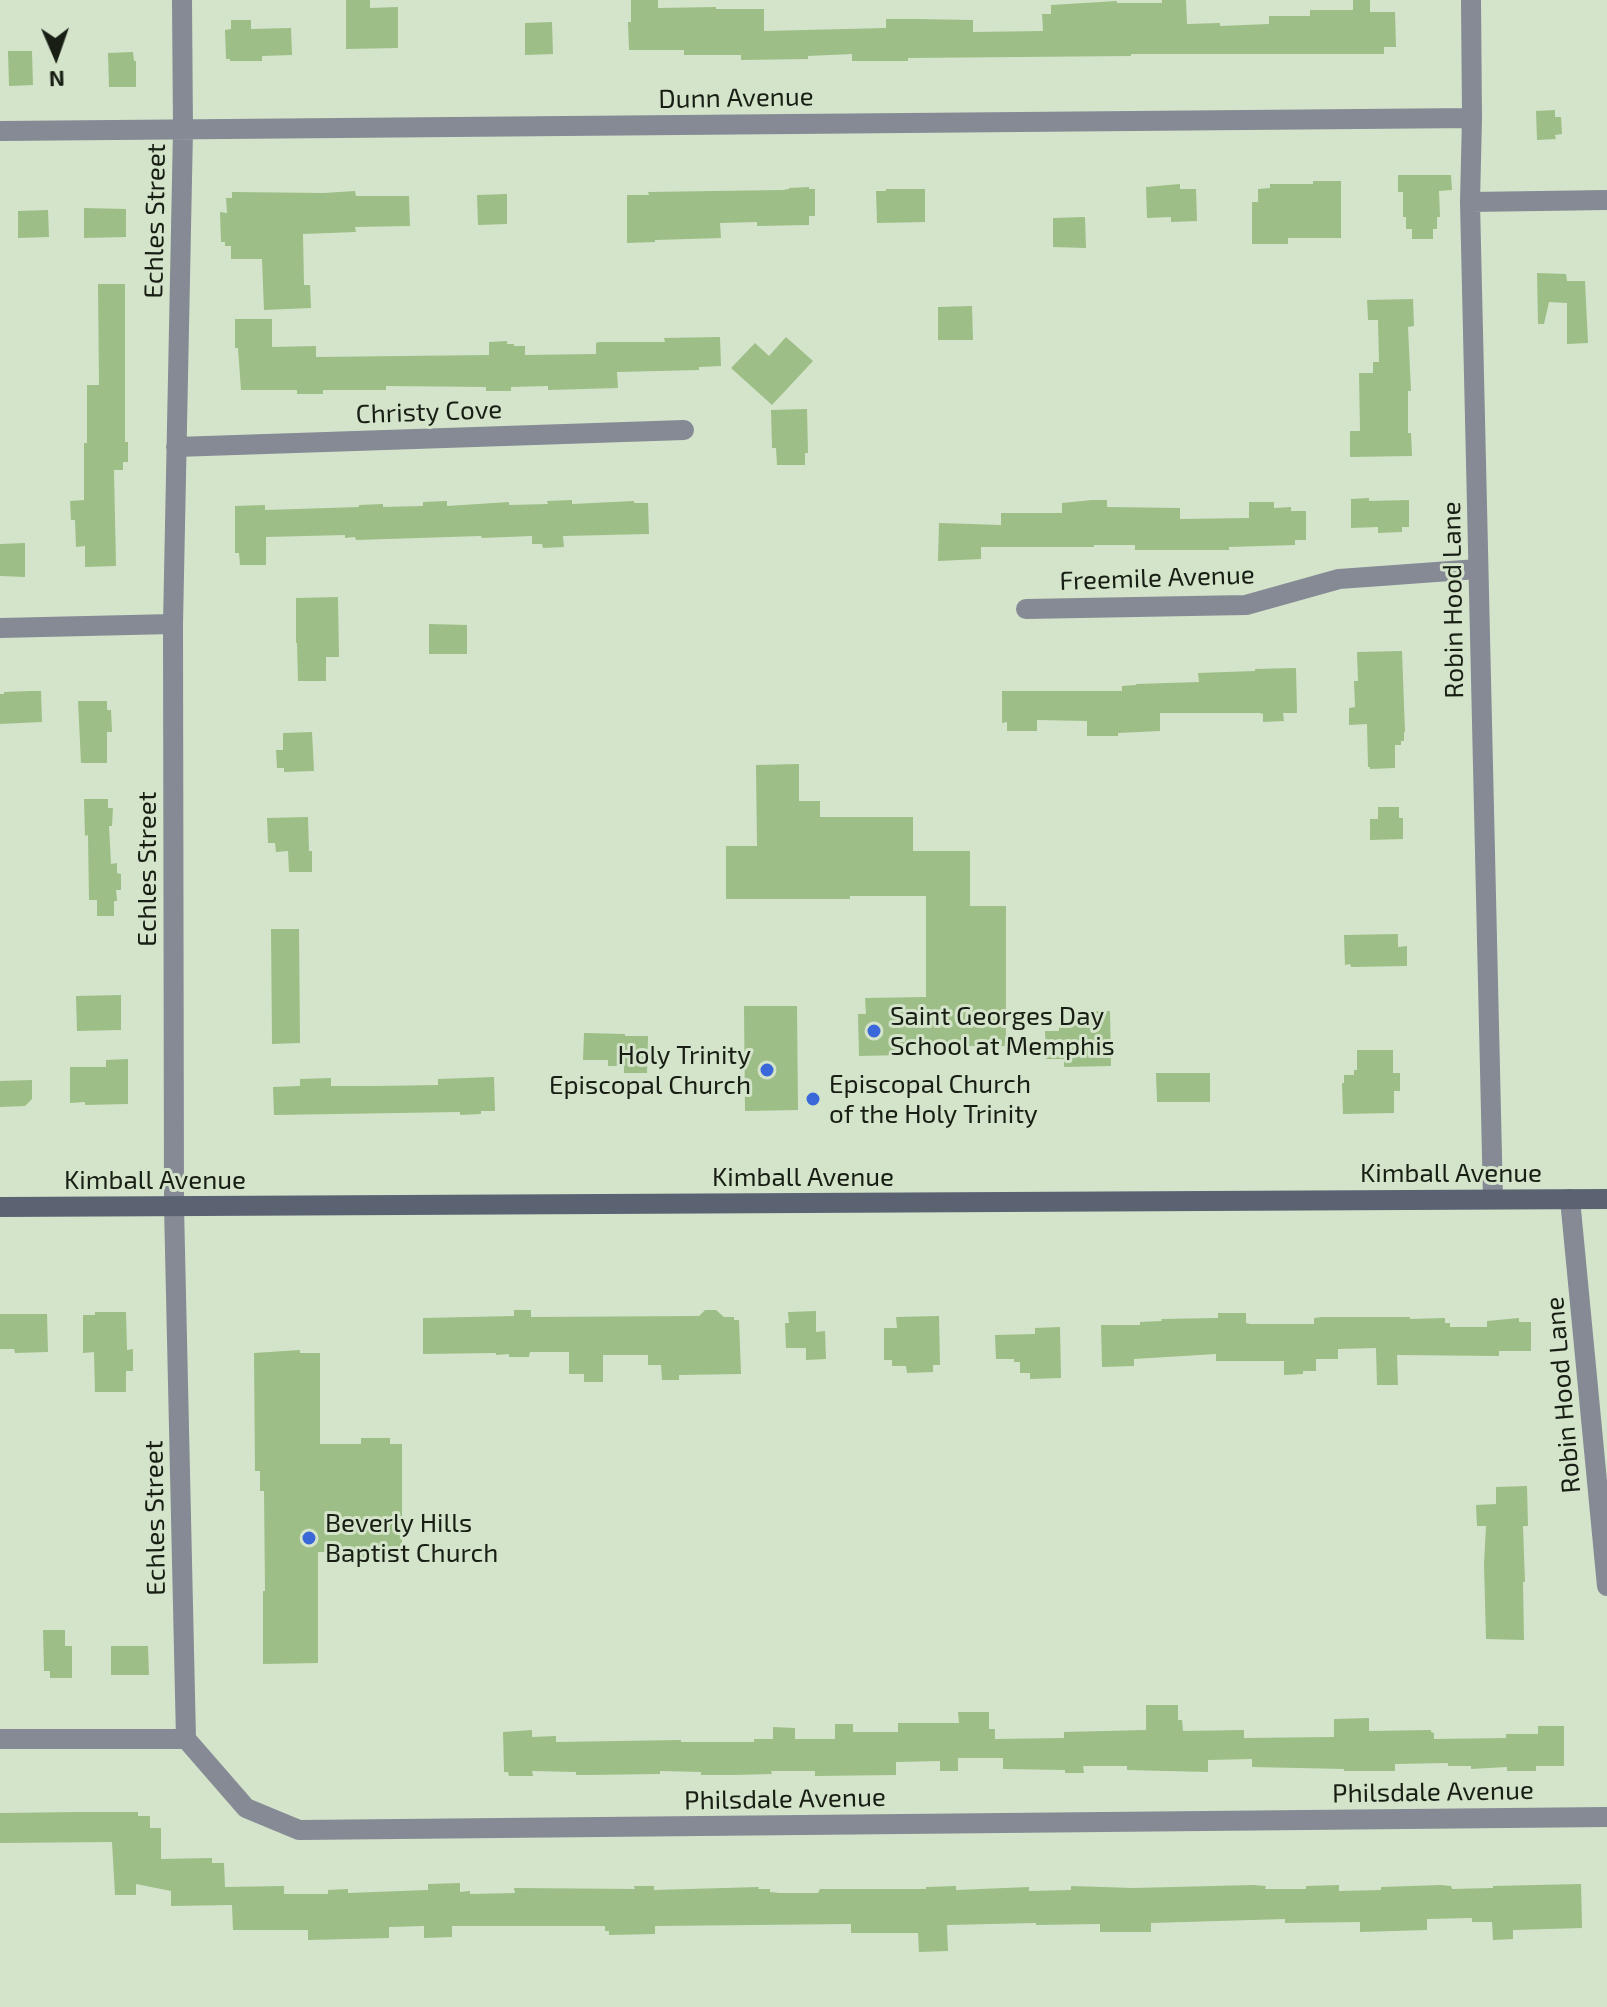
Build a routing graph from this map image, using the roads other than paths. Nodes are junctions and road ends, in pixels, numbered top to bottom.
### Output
1 (182, 0) edge
2 (1471, 0) edge
3 (1472, 118) junction
4 (183, 130) junction
5 (0, 131) edge
6 (1607, 200) edge
7 (1470, 202) junction
8 (684, 430) dead end
9 (176, 447) junction
10 (1478, 569) junction
11 (1026, 609) dead end
12 (173, 624) junction
13 (0, 628) edge
14 (1493, 1199) junction
15 (1570, 1199) junction
16 (1607, 1199) edge
17 (174, 1206) junction
18 (0, 1207) edge
19 (1607, 1586) edge
20 (0, 1739) edge
21 (186, 1739) junction
22 (1607, 1817) edge

1 - 4 street, Echles Street
2 - 3 street, Robin Hood Lane
3 - 4 street, Dunn Avenue
3 - 7 street, Robin Hood Lane
4 - 5 street, Dunn Avenue
4 - 9 street, Echles Street
6 - 7 street
7 - 10 street, Robin Hood Lane
8 - 9 street, Christy Cove
9 - 12 street, Echles Street
10 - 11 street, Freemile Avenue
10 - 14 street, Robin Hood Lane
12 - 13 street
12 - 17 street, Echles Street
14 - 15 main road, Kimball Avenue
14 - 17 main road, Kimball Avenue
15 - 16 main road, Kimball Avenue
15 - 19 street, Robin Hood Lane
17 - 18 main road, Kimball Avenue
17 - 21 street, Echles Street
20 - 21 street
21 - 22 street, Philsdale Avenue

